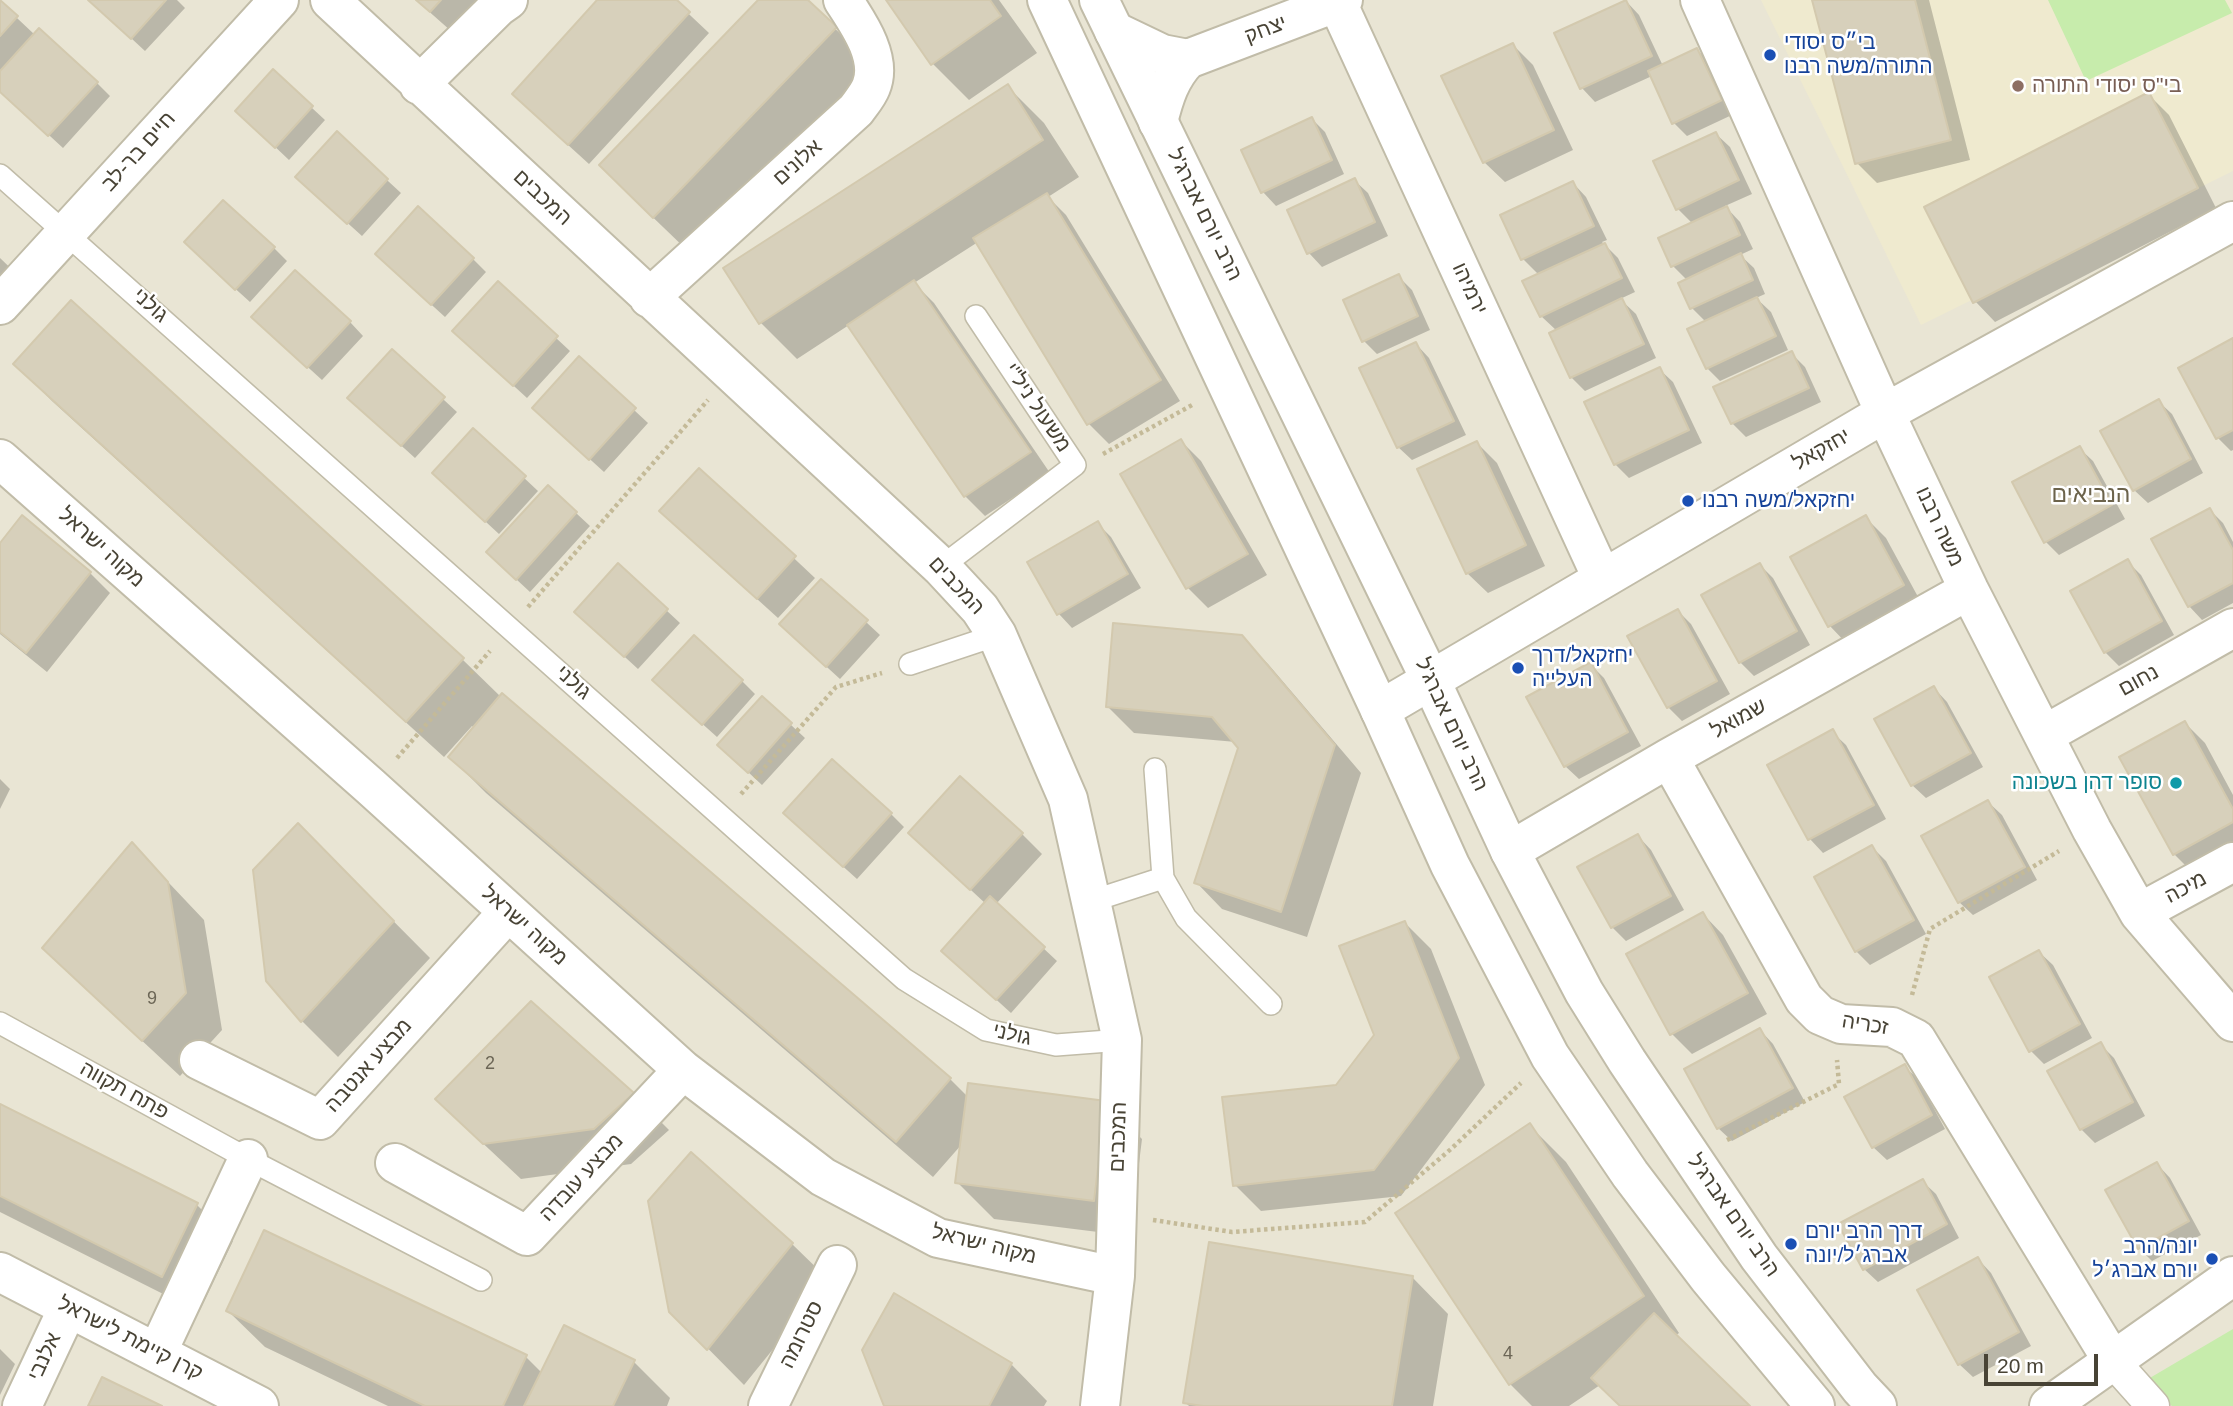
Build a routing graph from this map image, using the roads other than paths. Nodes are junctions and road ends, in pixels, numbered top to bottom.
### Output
1 (279, 0) edge
2 (330, 0) edge
3 (508, 0) edge
4 (843, 0) edge
5 (1047, 0) edge
6 (1700, 0) edge
7 (1339, 1) edge
8 (1106, 16) edge
9 (1188, 59) junction
10 (419, 85) junction
11 (1158, 122) junction
12 (0, 175) edge
13 (2233, 221) edge
14 (66, 232) junction
15 (649, 298) junction
16 (0, 305) edge
17 (976, 316) dead end
18 (1885, 413) junction
19 (0, 459) edge
20 (941, 568) junction
21 (1602, 578) junction
22 (1969, 590) junction
23 (2233, 628) edge
24 (997, 635) junction
25 (910, 664) road end
26 (1431, 681) junction
27 (1380, 710) junction
28 (2044, 734) junction
29 (1669, 758) junction
30 (1155, 769) dead end
31 (1510, 851) junction
32 (2233, 862) edge
33 (1163, 878) junction
34 (1093, 901) junction
35 (508, 912) junction
36 (2139, 913) junction
37 (1272, 1004) dead end
38 (2233, 1022) edge
39 (0, 1023) edge
40 (1122, 1040) junction
41 (199, 1060) dead end
42 (683, 1070) junction
43 (248, 1159) junction
44 (395, 1163) dead end
45 (837, 1265) dead end
46 (0, 1272) edge
47 (1115, 1276) junction
48 (2233, 1276) edge
49 (481, 1280) dead end
50 (68, 1308) junction
51 (157, 1353) junction
52 (2112, 1360) junction
53 (22, 1406) edge
54 (259, 1406) edge
55 (768, 1406) edge
56 (1101, 1406) edge
57 (1815, 1406) edge
58 (1877, 1406) edge
59 (2049, 1406) edge
60 (2153, 1406) edge

1 - 14 street, חיים בר-לב
2 - 10 street, המכבים
3 - 10 street
4 - 15 street, אלונים
5 - 27 street
6 - 18 street, משה רבנו
7 - 9 street, יצחק
7 - 21 street, ירמיהו
8 - 9 street
8 - 11 street, הרב יורם אברג'ל
9 - 11 street
10 - 15 street, המכבים
11 - 26 street, הרב יורם אברג'ל
12 - 14 lane, גולני
13 - 18 street, יחזקאל
14 - 16 street, חיים בר-לב
14 - 40 lane, גולני
15 - 20 street, המכבים
17 - 20 lane, משעול ניל"י
18 - 21 street, יחזקאל
18 - 22 street, משה רבנו
19 - 35 street, מקוה ישראל
20 - 24 street, המכבים
21 - 26 street, יחזקאל
22 - 28 street, משה רבנו
22 - 29 street, שמואל
23 - 28 street, נחום
24 - 25 lane
24 - 34 street, המכבים
26 - 27 street, יחזקאל
26 - 31 street, הרב יורם אברג'ל
27 - 57 street
28 - 36 street, משה רבנו
29 - 31 street, שמואל
29 - 52 street, זכריה
30 - 33 lane
31 - 58 street, הרב יורם אברג'ל
32 - 36 street, מיכה
33 - 34 lane
33 - 37 lane
34 - 40 street, המכבים
35 - 41 street, מבצע אנטבה
35 - 42 street, מקוה ישראל
36 - 38 street, משה רבנו
39 - 43 lane, פתח תקווה
40 - 47 street, המכבים
42 - 44 street, מבצע עובדה
42 - 47 street, מקוה ישראל
43 - 49 lane, פתח תקווה
43 - 51 street
45 - 55 street, סטרומה
46 - 50 street, קרן קיימת לישראל
47 - 56 street, המכבים
48 - 52 street
50 - 51 street, קרן קיימת לישראל
50 - 53 street, אלנבי
51 - 54 street, קרן קיימת לישראל
52 - 59 street
52 - 60 street

